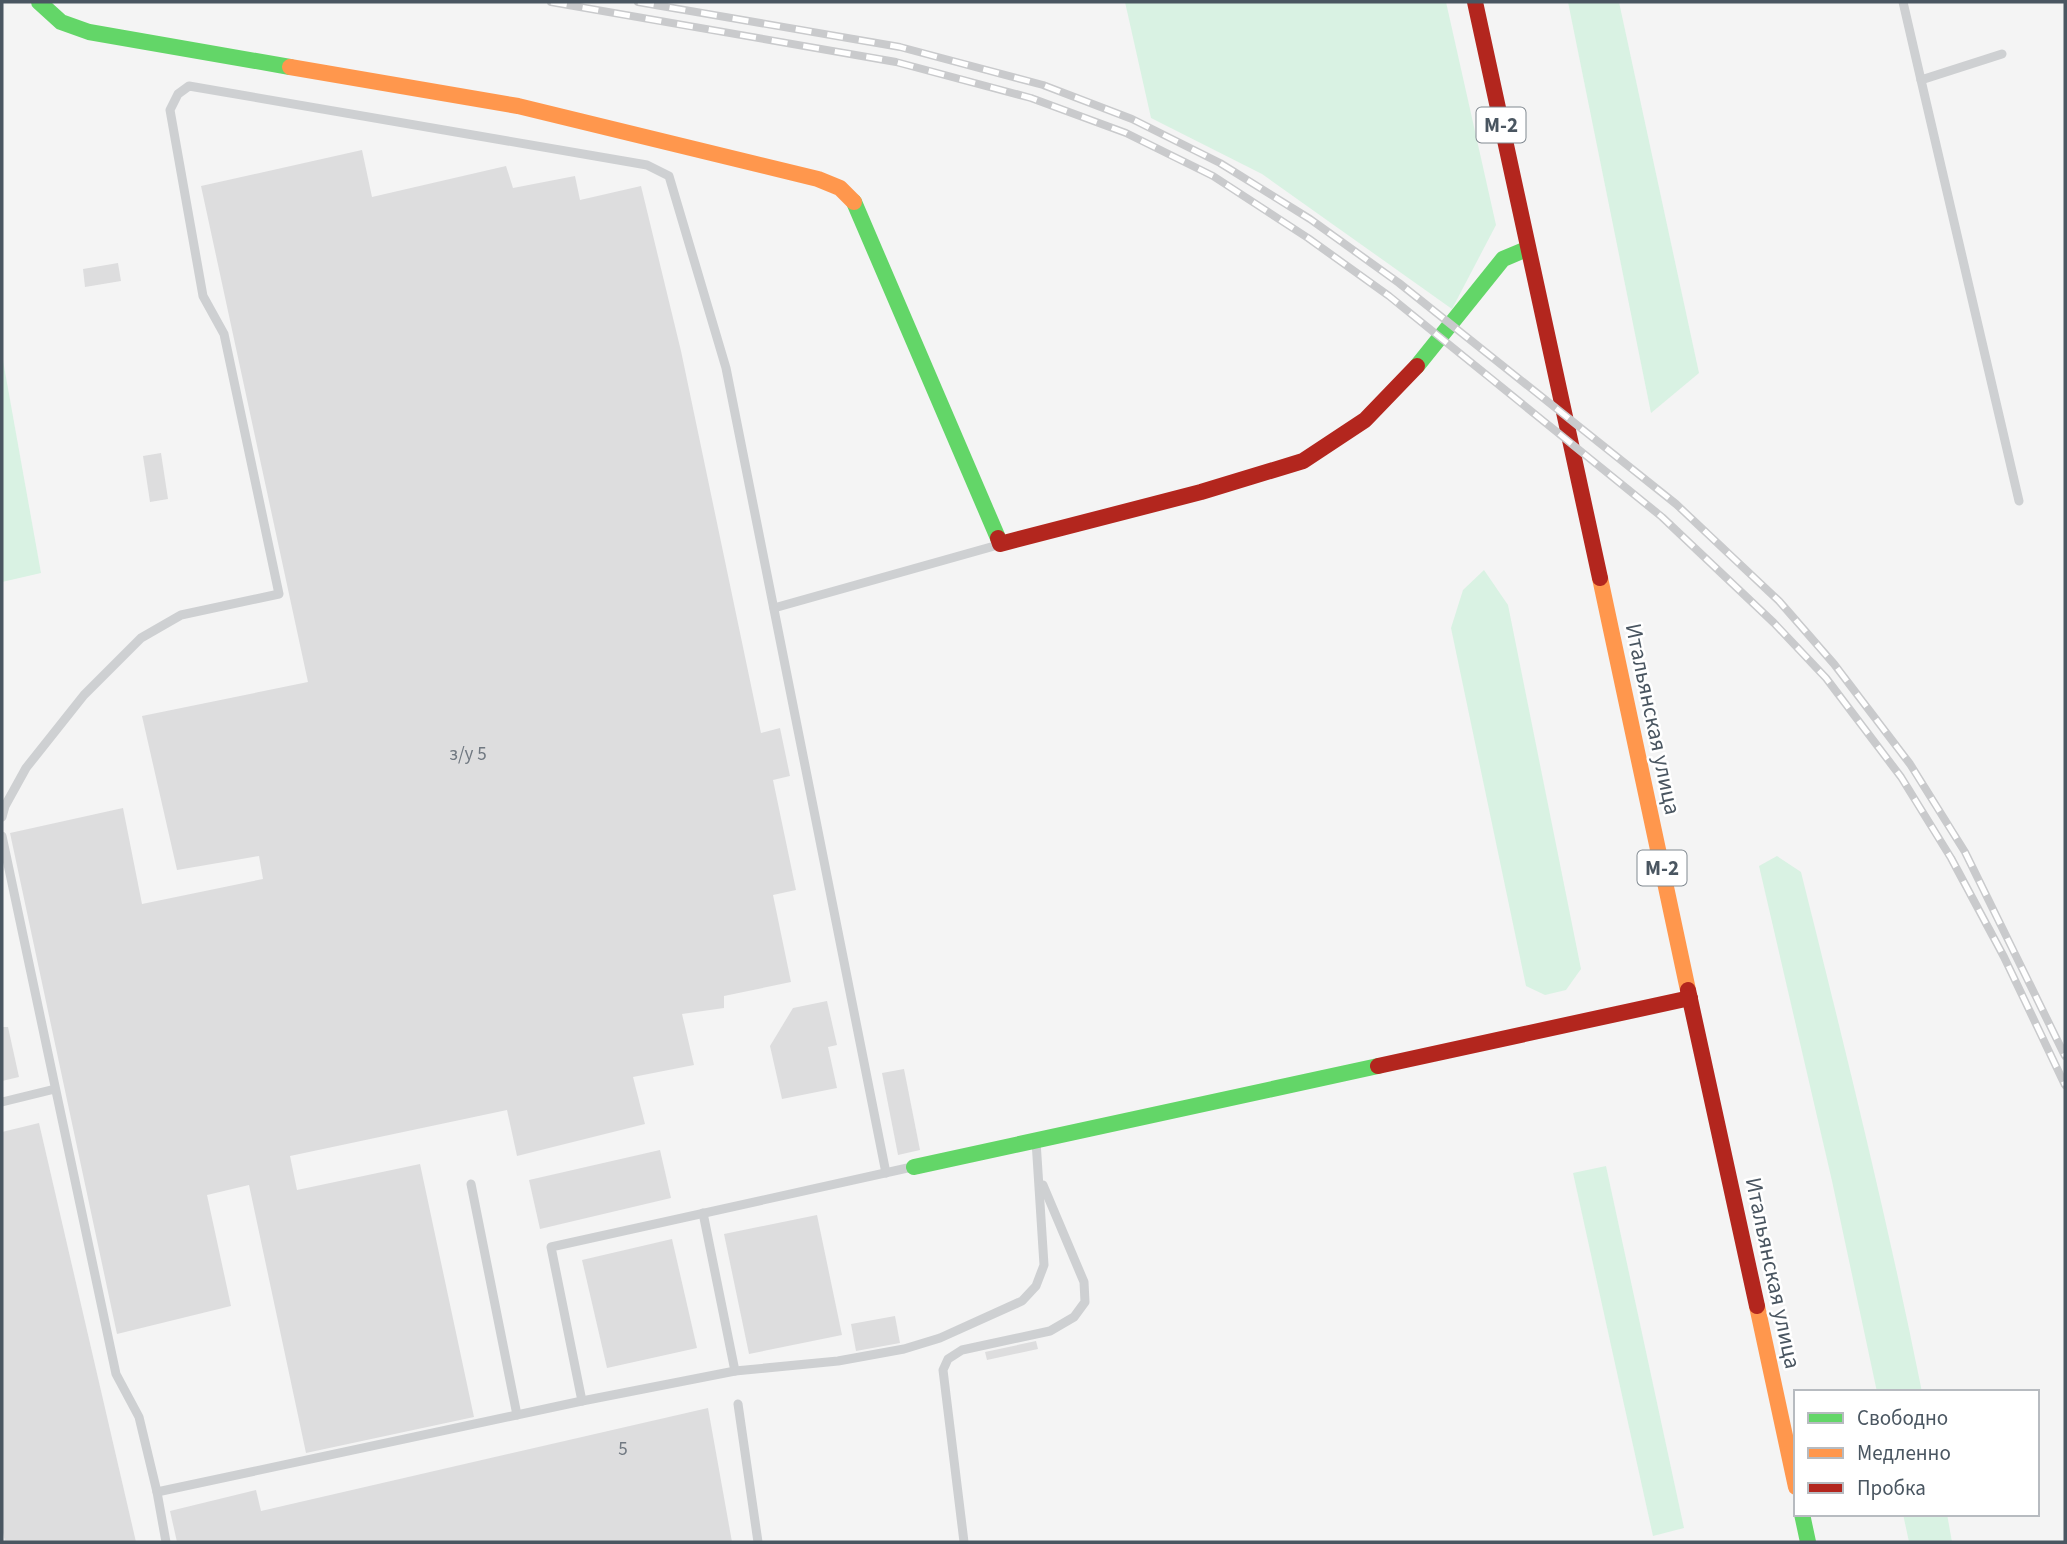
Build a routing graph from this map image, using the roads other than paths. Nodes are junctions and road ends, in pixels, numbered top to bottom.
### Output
1 (39, 2) edge
2 (1475, 2) edge
3 (1903, 2) edge
4 (2002, 54) dead end
5 (1922, 80) junction
6 (1527, 249) junction
7 (2020, 501) dead end
8 (1000, 544) junction
9 (774, 608) junction
10 (2, 817) edge
11 (2, 836) edge
12 (1690, 998) junction
13 (55, 1090) junction
14 (2, 1102) edge
15 (1036, 1140) junction
16 (914, 1167) joint
17 (886, 1173) junction
18 (1040, 1178) junction
19 (471, 1184) dead end
20 (703, 1213) junction
21 (735, 1371) junction
22 (582, 1401) junction
23 (738, 1404) dead end
24 (517, 1415) junction
25 (1794, 1478) edge
26 (157, 1492) junction
27 (1802, 1516) edge
28 (166, 1542) edge
29 (758, 1542) edge
30 (964, 1542) edge
31 (1808, 1542) edge

1 - 8 main road
2 - 6 main road, Итальянская улица / М-2
3 - 5 lane
4 - 5 lane
5 - 7 lane
6 - 8 main road
6 - 12 main road, Итальянская улица / М-2
8 - 9 lane
9 - 10 lane
9 - 17 lane
11 - 13 lane
12 - 15 main road
12 - 25 main road, Итальянская улица / М-2
13 - 14 lane
13 - 26 lane
15 - 16 main road
15 - 18 lane
16 - 17 lane
17 - 20 lane
18 - 21 lane
18 - 30 lane
19 - 24 lane
20 - 21 lane
20 - 22 lane
21 - 22 lane
22 - 24 lane
23 - 29 lane
24 - 26 lane
26 - 28 lane
27 - 31 main road

